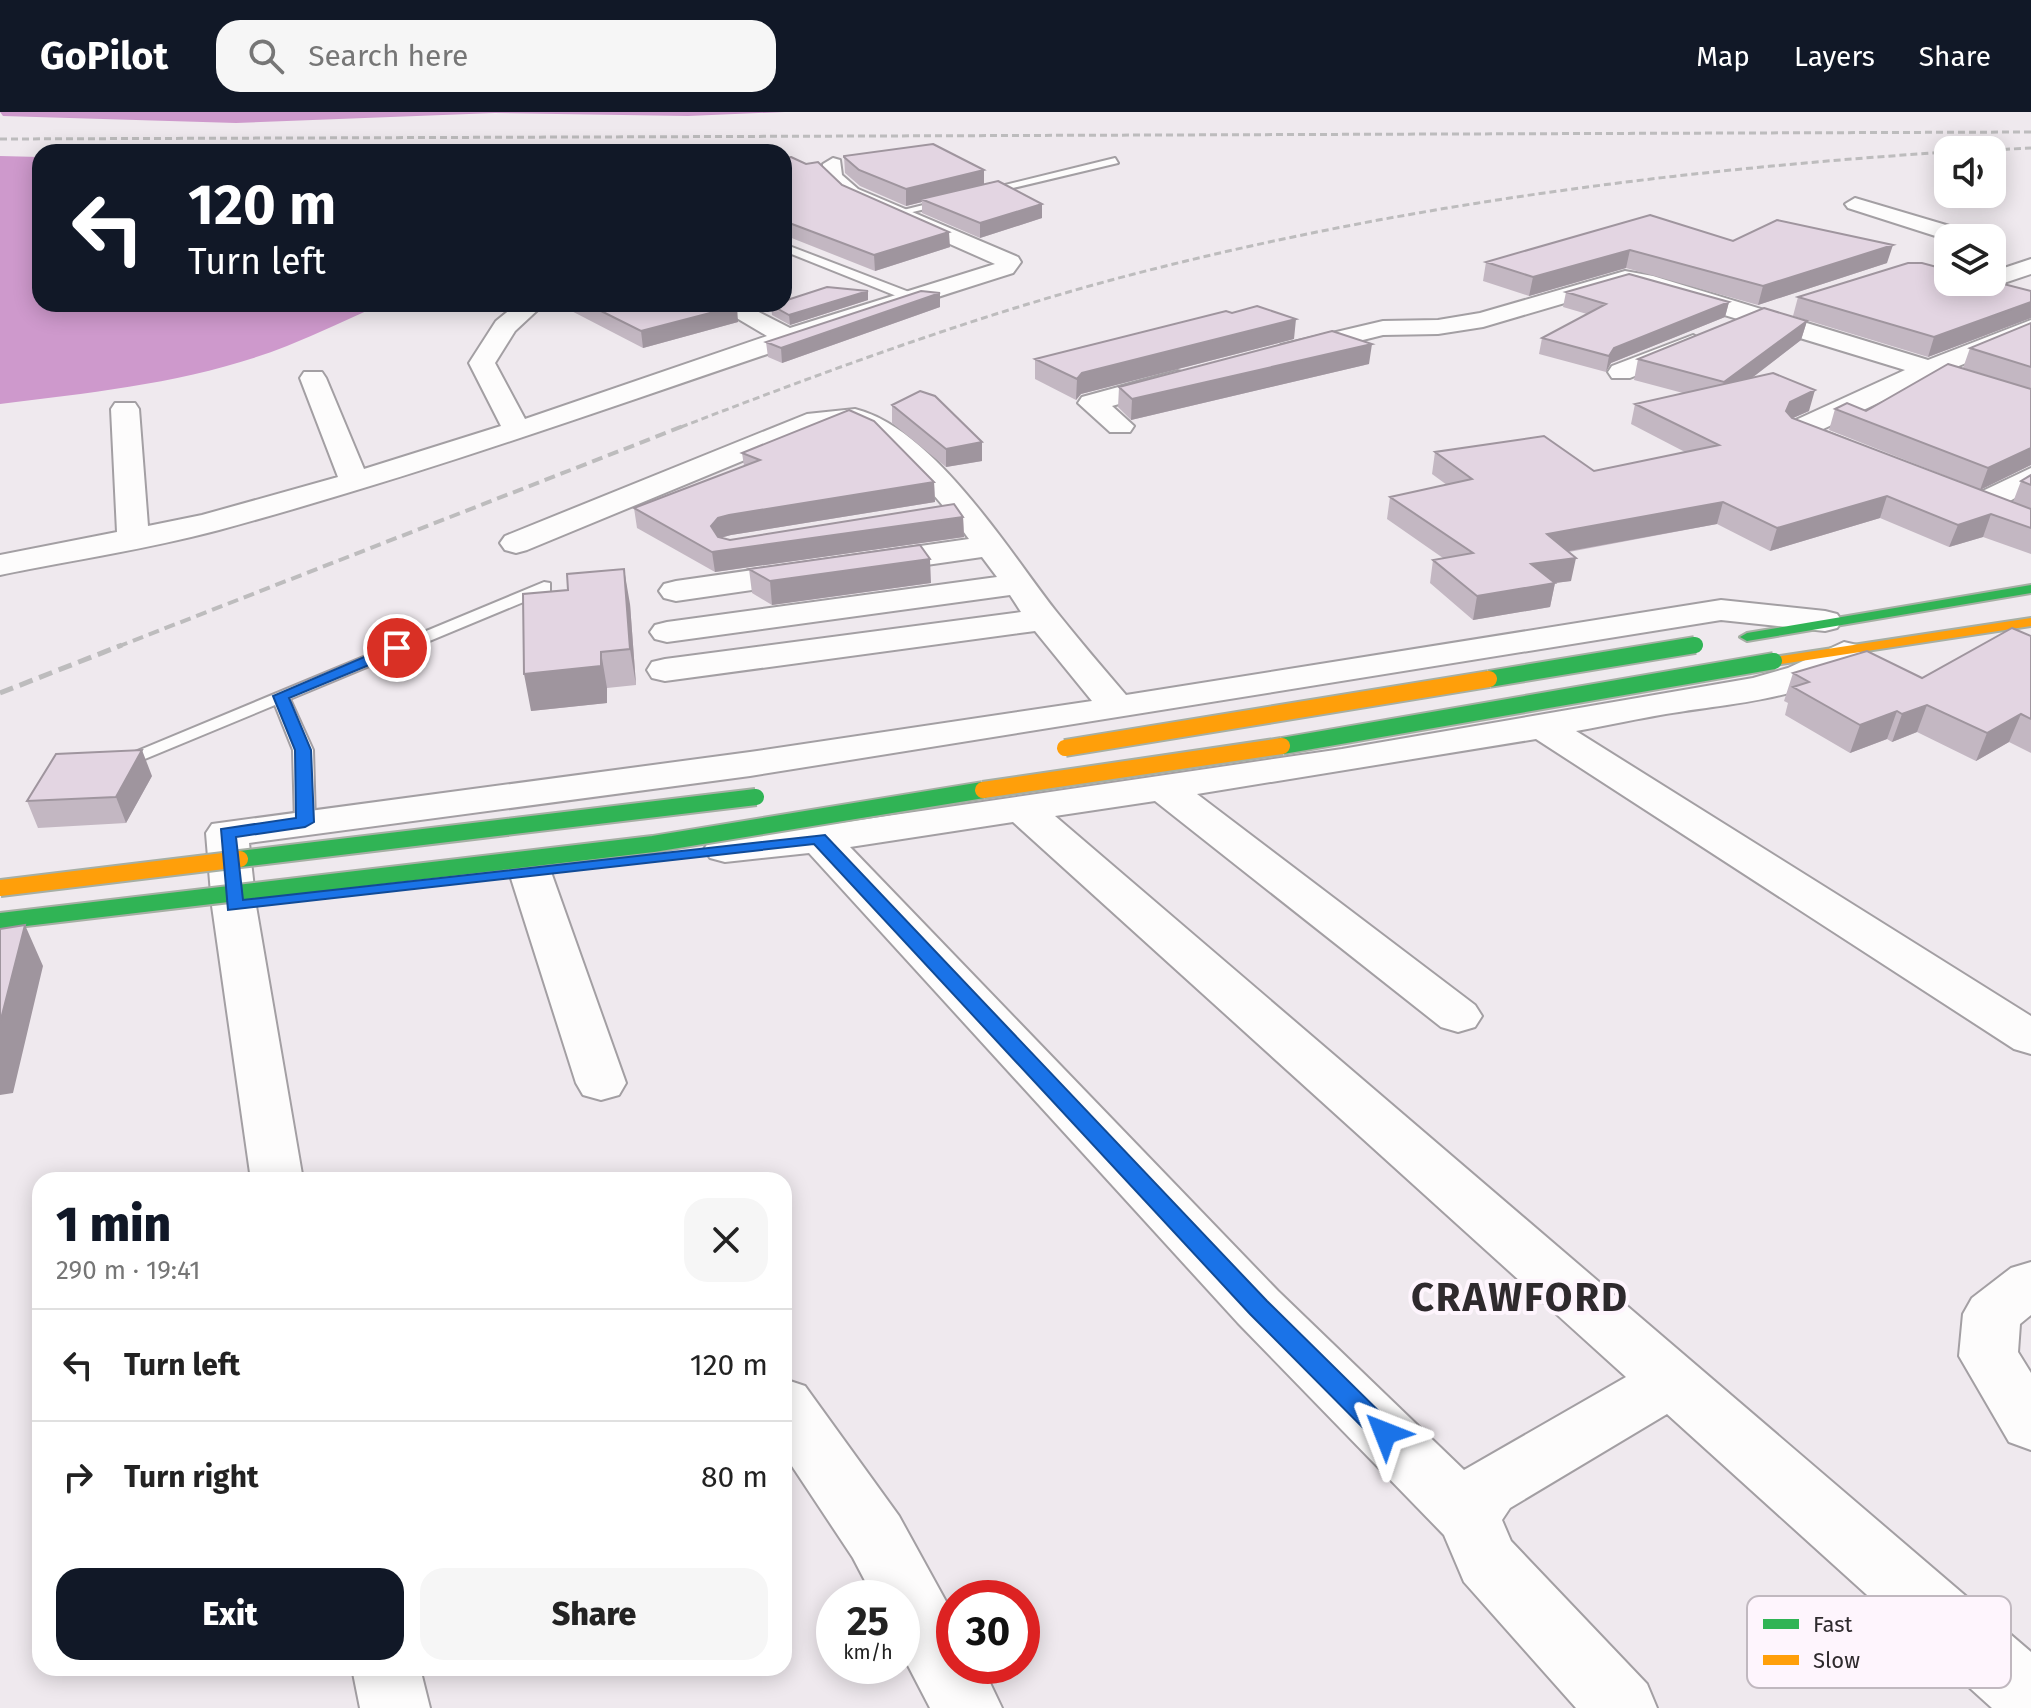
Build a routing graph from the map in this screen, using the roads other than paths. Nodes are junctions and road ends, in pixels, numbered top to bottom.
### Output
1 (1115, 161) dead end
2 (833, 164) dead end
3 (1855, 204) dead end
4 (896, 213) junction
5 (1934, 228) edge
6 (792, 250) edge
7 (2006, 251) edge
8 (2031, 259) edge
9 (2031, 266) edge
10 (2006, 275) edge
11 (2006, 294) edge
12 (2017, 297) edge
13 (913, 298) junction
14 (1799, 304) edge
15 (522, 312) edge
16 (740, 312) edge
17 (1755, 317) junction
18 (2031, 327) edge
19 (788, 337) junction
20 (1272, 355) edge
21 (1925, 371) junction
22 (1621, 372) dead end
23 (1196, 374) edge
24 (313, 378) dead end
25 (2031, 401) edge
26 (125, 409) dead end
27 (1120, 426) dead end
28 (517, 430) junction
29 (1868, 459) edge
30 (2031, 477) edge
31 (354, 481) junction
32 (1952, 493) edge
33 (1981, 504) junction
34 (2018, 519) edge
35 (133, 538) junction
36 (516, 543) dead end
37 (989, 546) junction
38 (0, 565) edge
39 (1020, 584) junction
40 (544, 587) dead end
41 (2031, 589) edge
42 (676, 591) dead end
43 (1044, 619) junction
44 (2031, 622) edge
45 (667, 632) dead end
46 (1836, 636) junction
47 (665, 670) dead end
48 (280, 696) junction
49 (1117, 708) junction
50 (1543, 727) junction
51 (1048, 752) dead end
52 (103, 769) edge
53 (1161, 786) junction
54 (770, 795) dead end
55 (1020, 807) junction
56 (305, 822) junction
57 (819, 839) junction
58 (530, 872) junction
59 (0, 888) edge
60 (234, 906) junction
61 (0, 921) edge
62 (0, 936) edge
63 (1458, 1016) dead end
64 (2031, 1038) edge
65 (601, 1083) dead end
66 (276, 1172) edge
67 (2031, 1284) edge
68 (1670, 1382) junction
69 (792, 1416) edge
70 (2031, 1424) edge
71 (1469, 1517) junction
72 (1915, 1596) edge
73 (388, 1676) edge
74 (2011, 1680) edge
75 (2031, 1697) edge
76 (395, 1708) edge
77 (967, 1708) edge
78 (1622, 1708) edge

1 - 4 lane
2 - 4 street
3 - 5 street
4 - 13 street
6 - 13 lane
7 - 8 street
9 - 10 street
11 - 12 street
13 - 19 street
14 - 17 street
15 - 28 street
16 - 19 street
17 - 20 street
17 - 21 street
17 - 22 street
18 - 21 street
19 - 28 street
21 - 25 street
21 - 29 street
23 - 27 street
24 - 31 street
26 - 35 street
28 - 31 street
30 - 33 street
31 - 35 street
32 - 33 street
33 - 34 street
35 - 38 street
36 - 37 street
37 - 39 street
37 - 42 street
39 - 43 street
39 - 45 street
40 - 48 lane
41 - 46 main road
43 - 47 street
43 - 49 street
44 - 46 main road
46 - 49 street
46 - 50 street
46 - 51 main road, bridge
46 - 61 main road, bridge
48 - 52 lane
48 - 56 lane
49 - 56 street
50 - 53 street
50 - 64 street
53 - 55 street
53 - 63 street
54 - 59 main road, bridge
55 - 57 street
55 - 68 street
56 - 60 street
57 - 58 street
57 - 71 street
58 - 60 street
58 - 65 street
60 - 62 street
60 - 66 street
67 - 70 street
68 - 71 street
68 - 72 street
69 - 77 street
71 - 78 street
73 - 76 street
74 - 75 street

